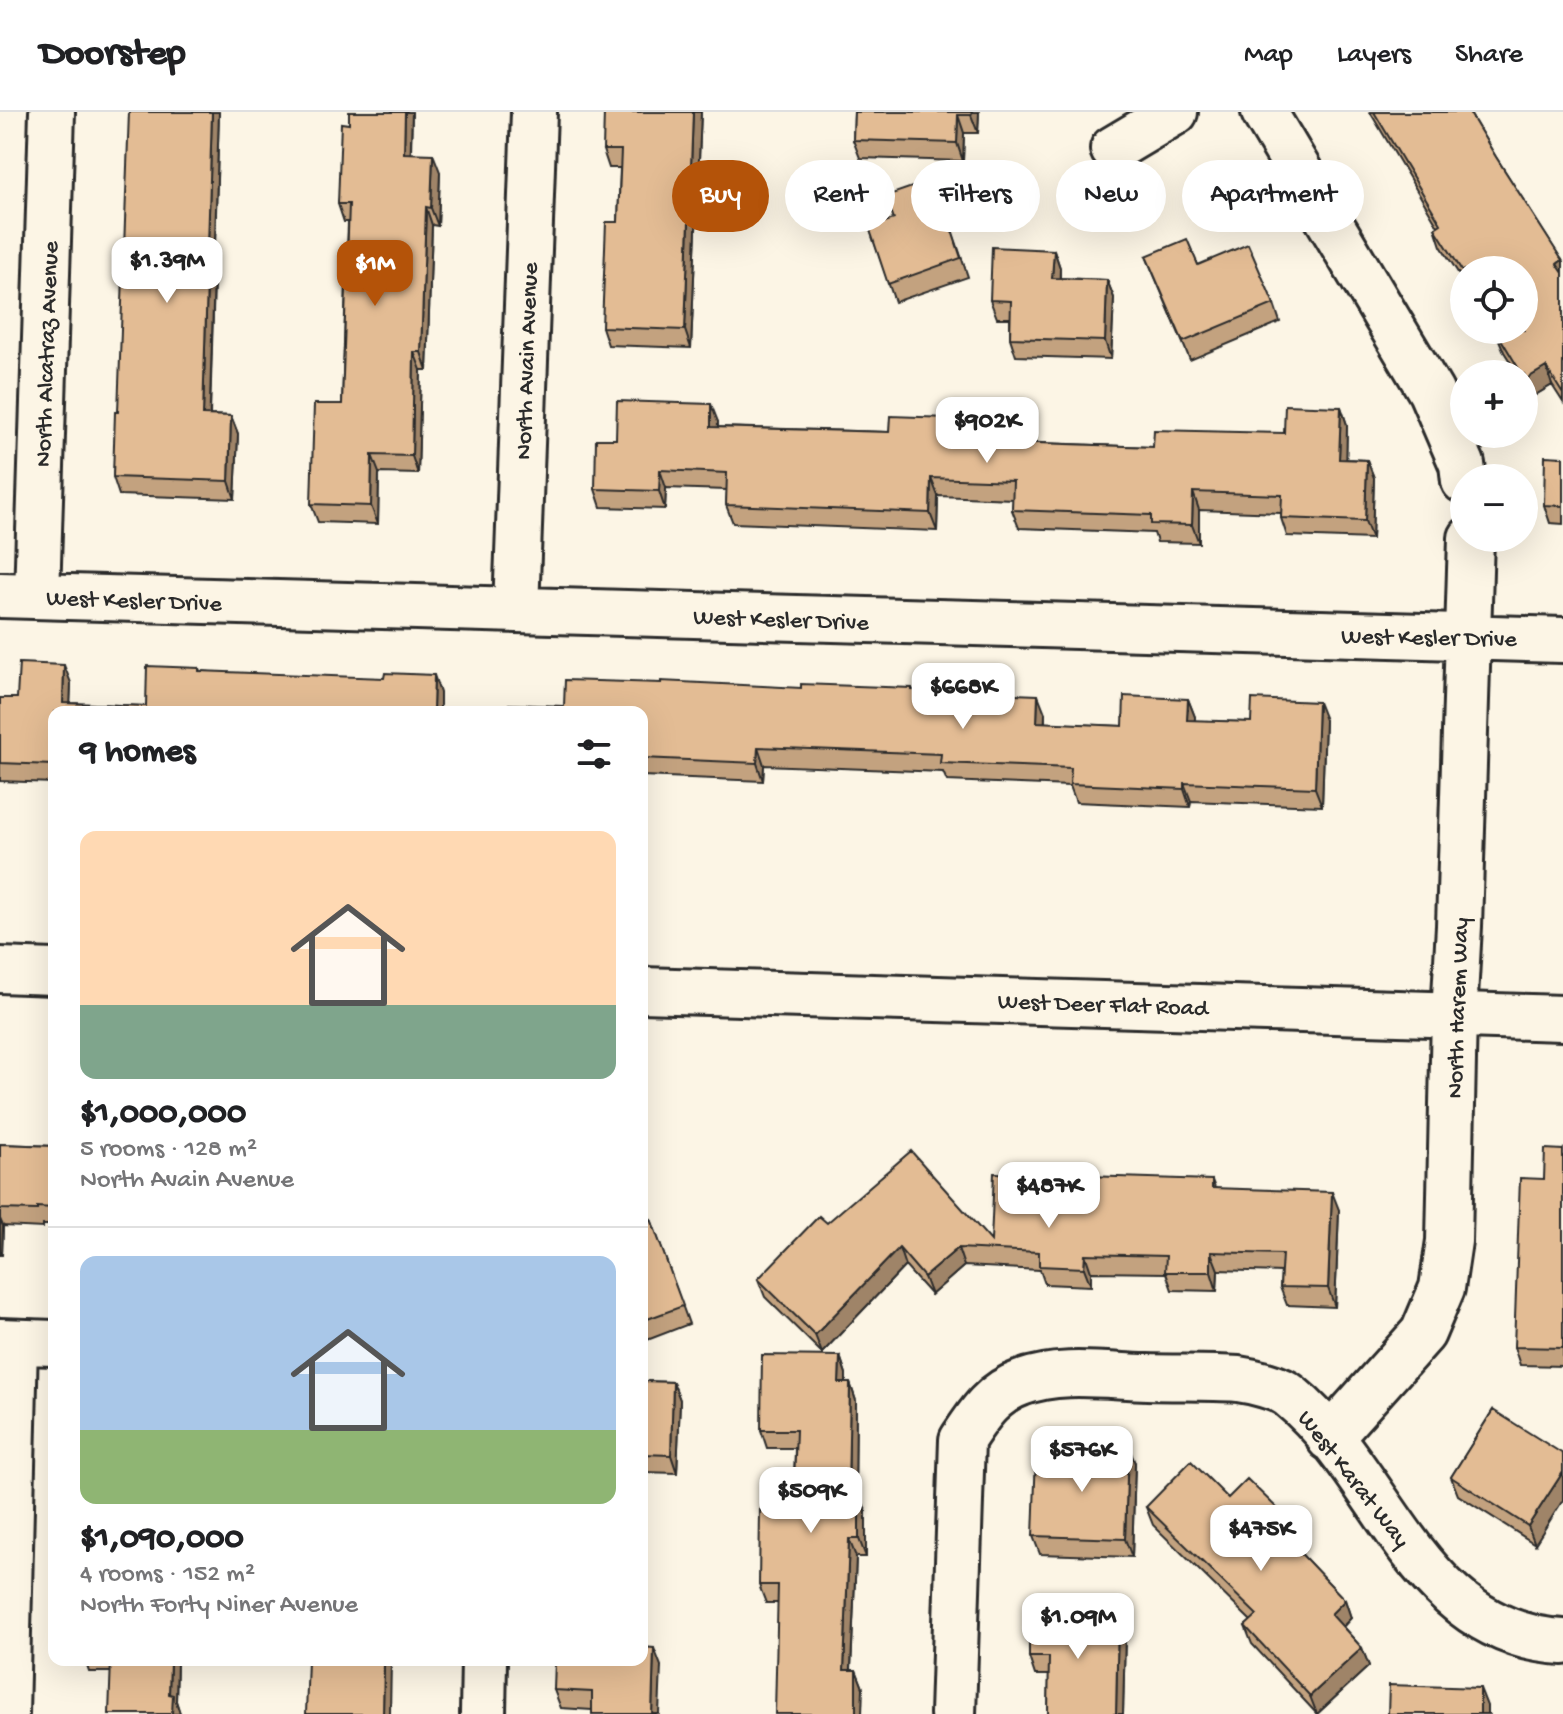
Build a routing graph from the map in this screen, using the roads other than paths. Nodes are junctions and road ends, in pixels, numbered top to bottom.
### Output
1 (52, 112) edge
2 (534, 112) edge
3 (1175, 112) edge
4 (1264, 112) edge
5 (1113, 149) dead end
6 (1462, 464) edge
7 (1471, 552) edge
8 (18, 596) edge
9 (516, 610) junction
10 (1468, 637) junction
11 (1563, 640) edge
12 (0, 970) edge
13 (48, 972) edge
14 (648, 990) edge
15 (1454, 1014) junction
16 (1563, 1018) edge
17 (23, 1342) edge
18 (1329, 1438) junction
19 (1563, 1642) edge
20 (484, 1666) edge
21 (6, 1714) edge
22 (483, 1714) edge
23 (953, 1714) edge

1 - 8 street, North Alcatraz Avenue
2 - 9 street, North Avain Avenue
3 - 5 street
4 - 6 street
7 - 10 street, North Harem Way
8 - 9 street, West Kesler Drive
9 - 10 street, West Kesler Drive
10 - 11 street, West Kesler Drive
10 - 15 street, North Harem Way
12 - 13 street
14 - 15 street, West Deer Flat Road
15 - 16 street, West Deer Flat Road
15 - 18 street, North Harem Way
17 - 21 street
18 - 19 street, West Karat Way
18 - 23 street, West Karat Way
20 - 22 street

